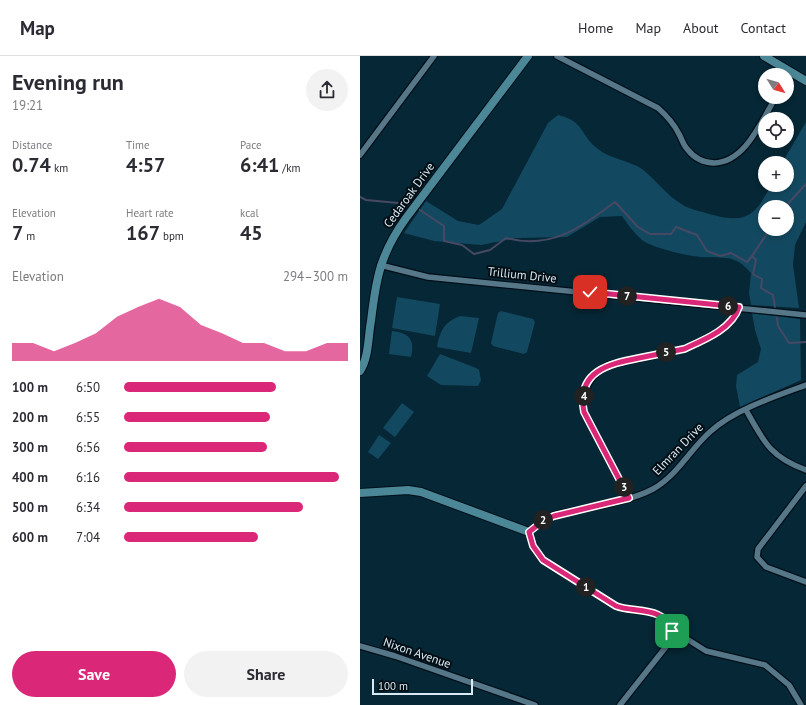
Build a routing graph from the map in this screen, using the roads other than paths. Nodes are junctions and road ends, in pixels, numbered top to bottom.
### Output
1 (434, 56) edge
2 (528, 56) edge
3 (557, 56) edge
4 (764, 56) edge
5 (779, 68) edge
6 (794, 77) edge
7 (806, 81) edge
8 (772, 104) edge
9 (360, 155) edge
10 (380, 265) junction
11 (739, 307) junction
12 (806, 315) edge
13 (360, 371) edge
14 (806, 385) edge
15 (746, 410) junction
16 (806, 470) edge
17 (806, 486) edge
18 (360, 493) edge
19 (629, 498) junction
20 (529, 532) junction
21 (806, 582) edge
22 (672, 633) junction
23 (360, 646) edge
24 (535, 705) edge
25 (620, 705) edge
26 (801, 705) edge

1 - 9 street
2 - 10 street, Cedaroak Drive
3 - 8 street
4 - 5 street
6 - 7 street
10 - 11 street, Trillium Drive
10 - 13 street, Cedaroak Drive
11 - 12 street, Trillium Drive
11 - 19 street
14 - 15 street, Elmran Drive
15 - 16 street
15 - 19 street, Elmran Drive
17 - 21 street
18 - 20 street
19 - 20 street, Elmran Drive
20 - 22 street
22 - 25 street
22 - 26 street
23 - 24 street, Nixon Avenue

